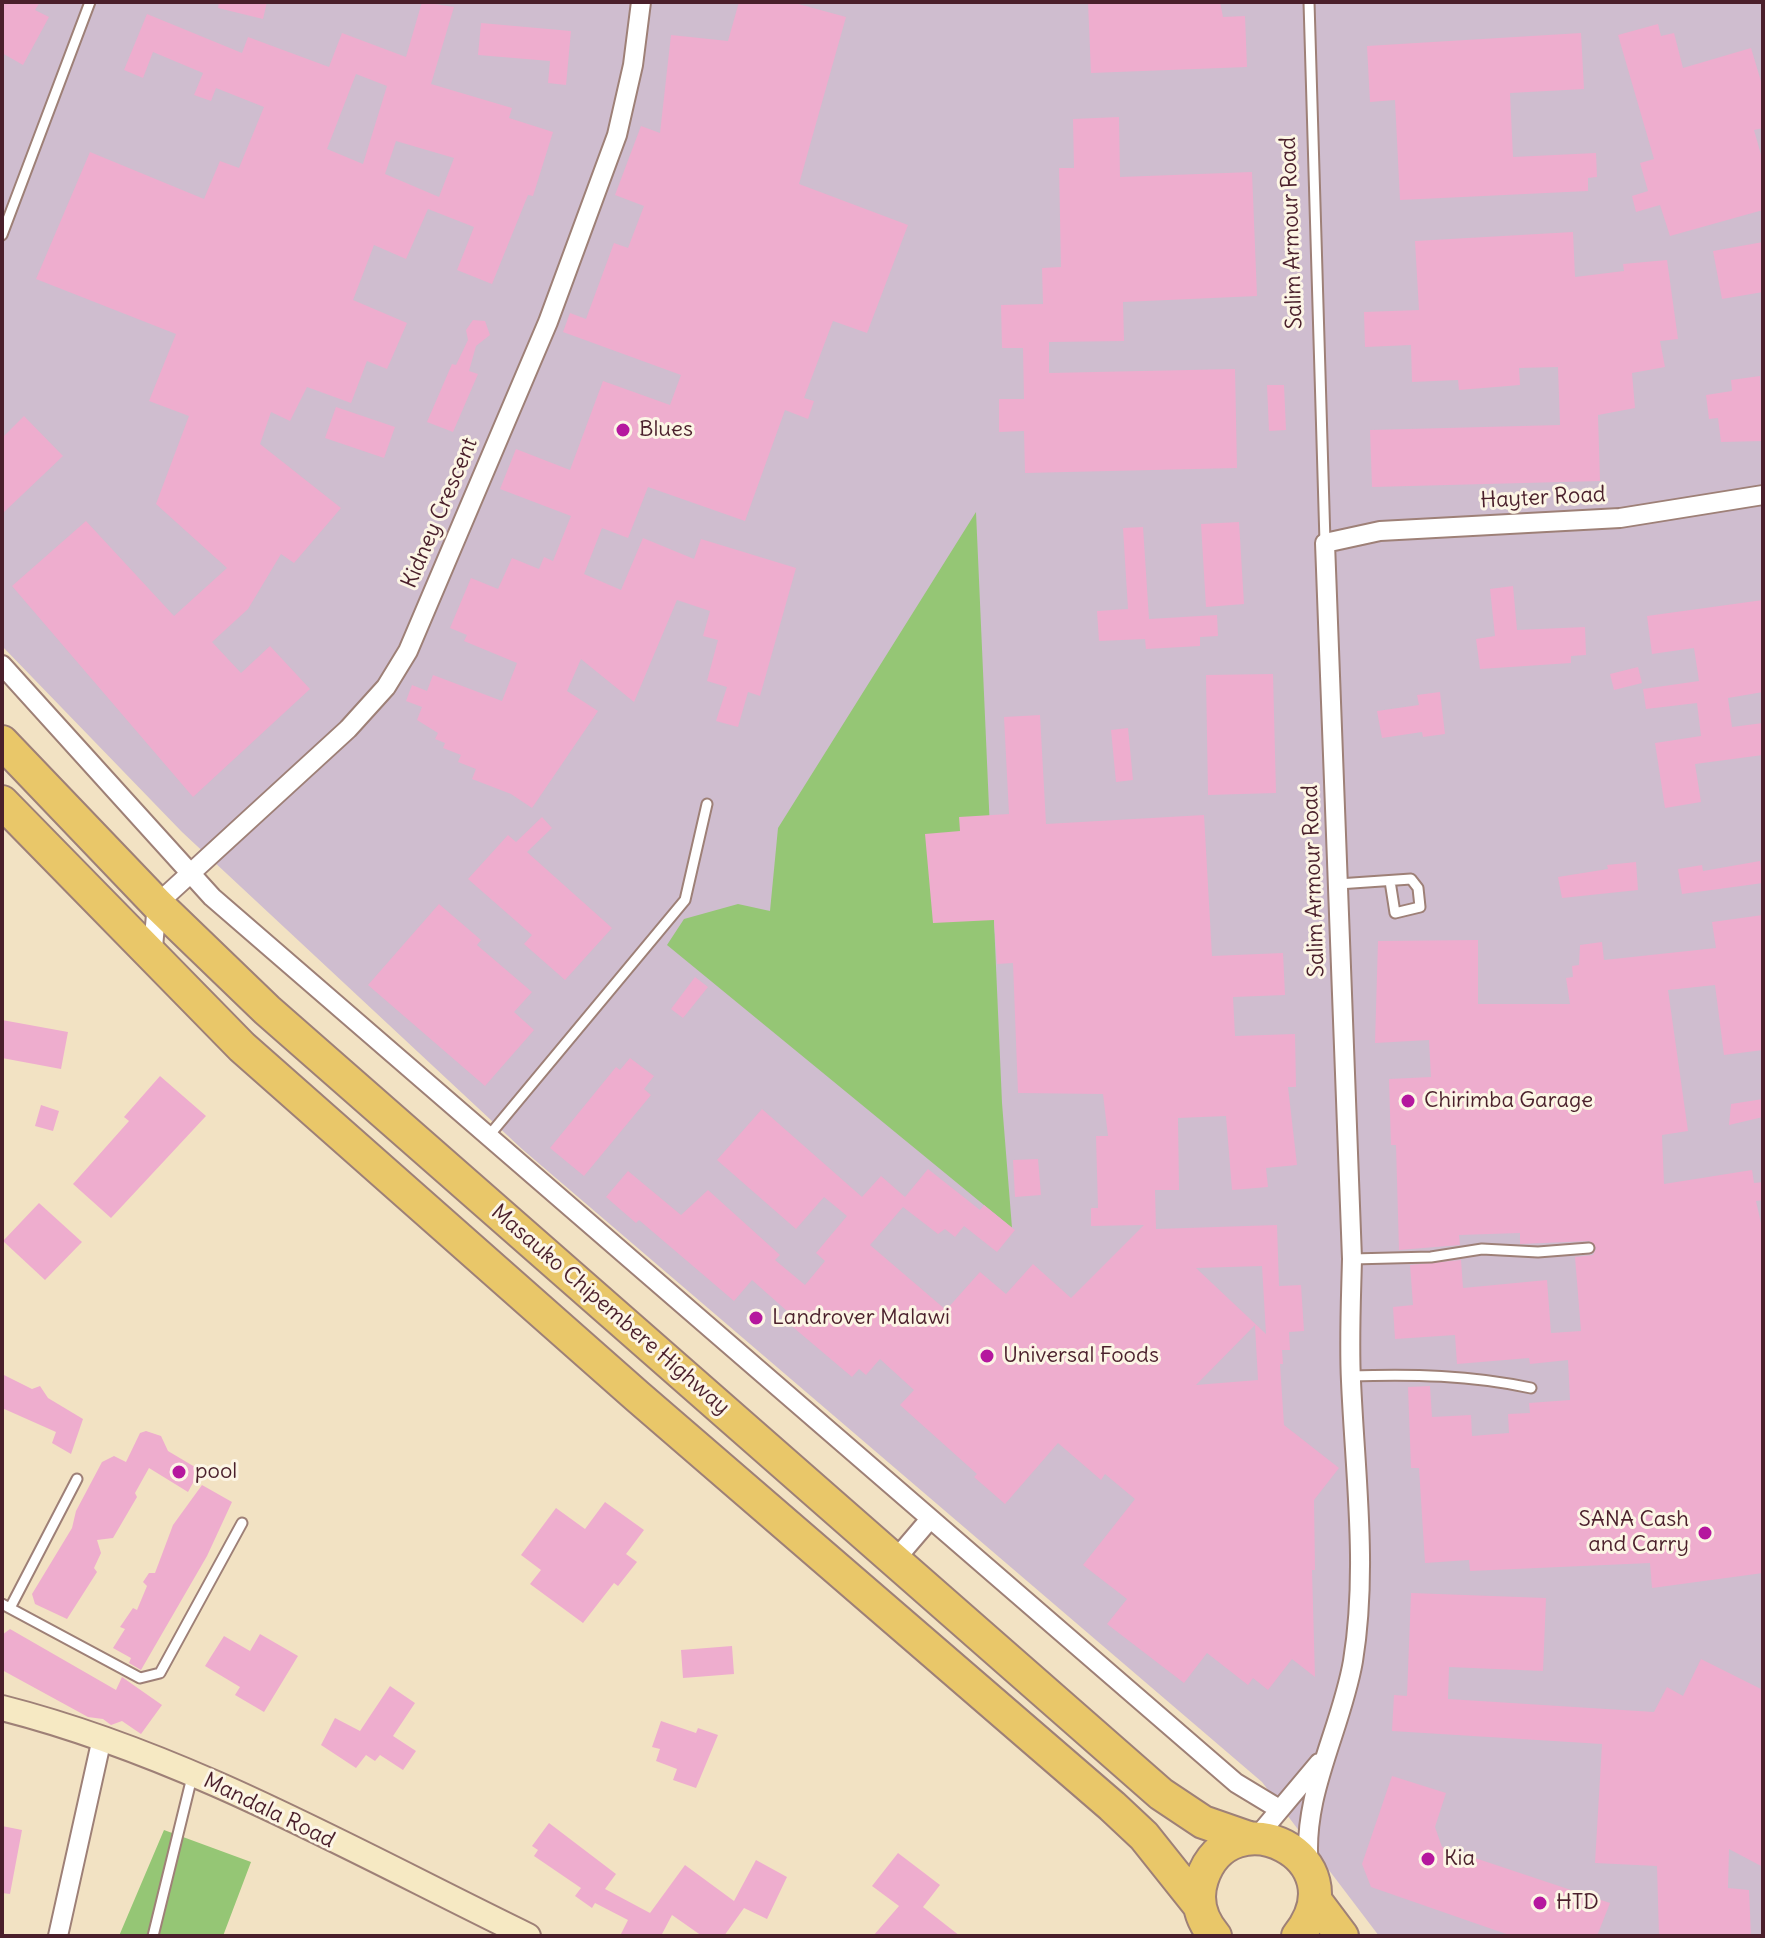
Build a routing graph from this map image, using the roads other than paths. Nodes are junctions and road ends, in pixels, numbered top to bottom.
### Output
1 (90, 2) edge
2 (641, 2) edge
3 (1309, 2) edge
4 (2, 235) edge
5 (1763, 495) edge
6 (1325, 543) junction
7 (2, 665) edge
8 (2, 742) edge
9 (2, 802) edge
10 (707, 804) dead end
11 (192, 873) junction
12 (1390, 881) dead end
13 (1338, 884) junction
14 (157, 904) junction
15 (152, 958) junction
16 (487, 1138) junction
17 (1589, 1248) dead end
18 (1352, 1259) junction
19 (1350, 1376) junction
20 (1531, 1388) dead end
21 (77, 1479) dead end
22 (930, 1519) junction
23 (242, 1523) dead end
24 (895, 1560) junction
25 (6, 1606) edge
26 (2, 1708) edge
27 (102, 1738) junction
28 (1326, 1755) junction
29 (193, 1774) junction
30 (1279, 1809) junction
31 (1252, 1838) junction
32 (1309, 1868) junction
33 (1315, 1900) junction
34 (1199, 1905) junction
35 (58, 1936) edge
36 (153, 1936) edge
37 (528, 1936) edge
38 (1215, 1936) edge
39 (1298, 1936) edge
40 (1342, 1936) edge

1 - 4 lane
2 - 11 street, Kidney Crescent
3 - 6 lane, Salim Armour Road
5 - 6 street, Hayter Road
6 - 13 street, Salim Armour Road
7 - 11 street
8 - 14 highway, Masauko Chipembere Highway
9 - 15 highway, Masauko Chipembere Highway
10 - 16 lane
11 - 14 street, Kidney Crescent
11 - 16 street
12 - 13 lane
13 - 18 street, Salim Armour Road
14 - 15 street
14 - 24 highway, Masauko Chipembere Highway
15 - 34 highway, Masauko Chipembere Highway
16 - 22 street
17 - 18 lane
18 - 19 street, Salim Armour Road
19 - 20 lane
19 - 28 street, Salim Armour Road
21 - 25 lane
22 - 24 street
22 - 30 street
23 - 25 lane
24 - 31 highway, Masauko Chipembere Highway
26 - 27 street, Mandala Road
27 - 29 street, Mandala Road
27 - 35 street
28 - 30 street, Salim Armour Road
28 - 32 street, Salim Armour Road
29 - 36 lane
29 - 37 street, Mandala Road
30 - 31 street, Salim Armour Road
31 - 32 highway, Masauko Chipembere Highway
31 - 34 highway
32 - 33 highway
33 - 39 highway
33 - 40 highway
34 - 38 highway, Masauko Chipembere Highway

